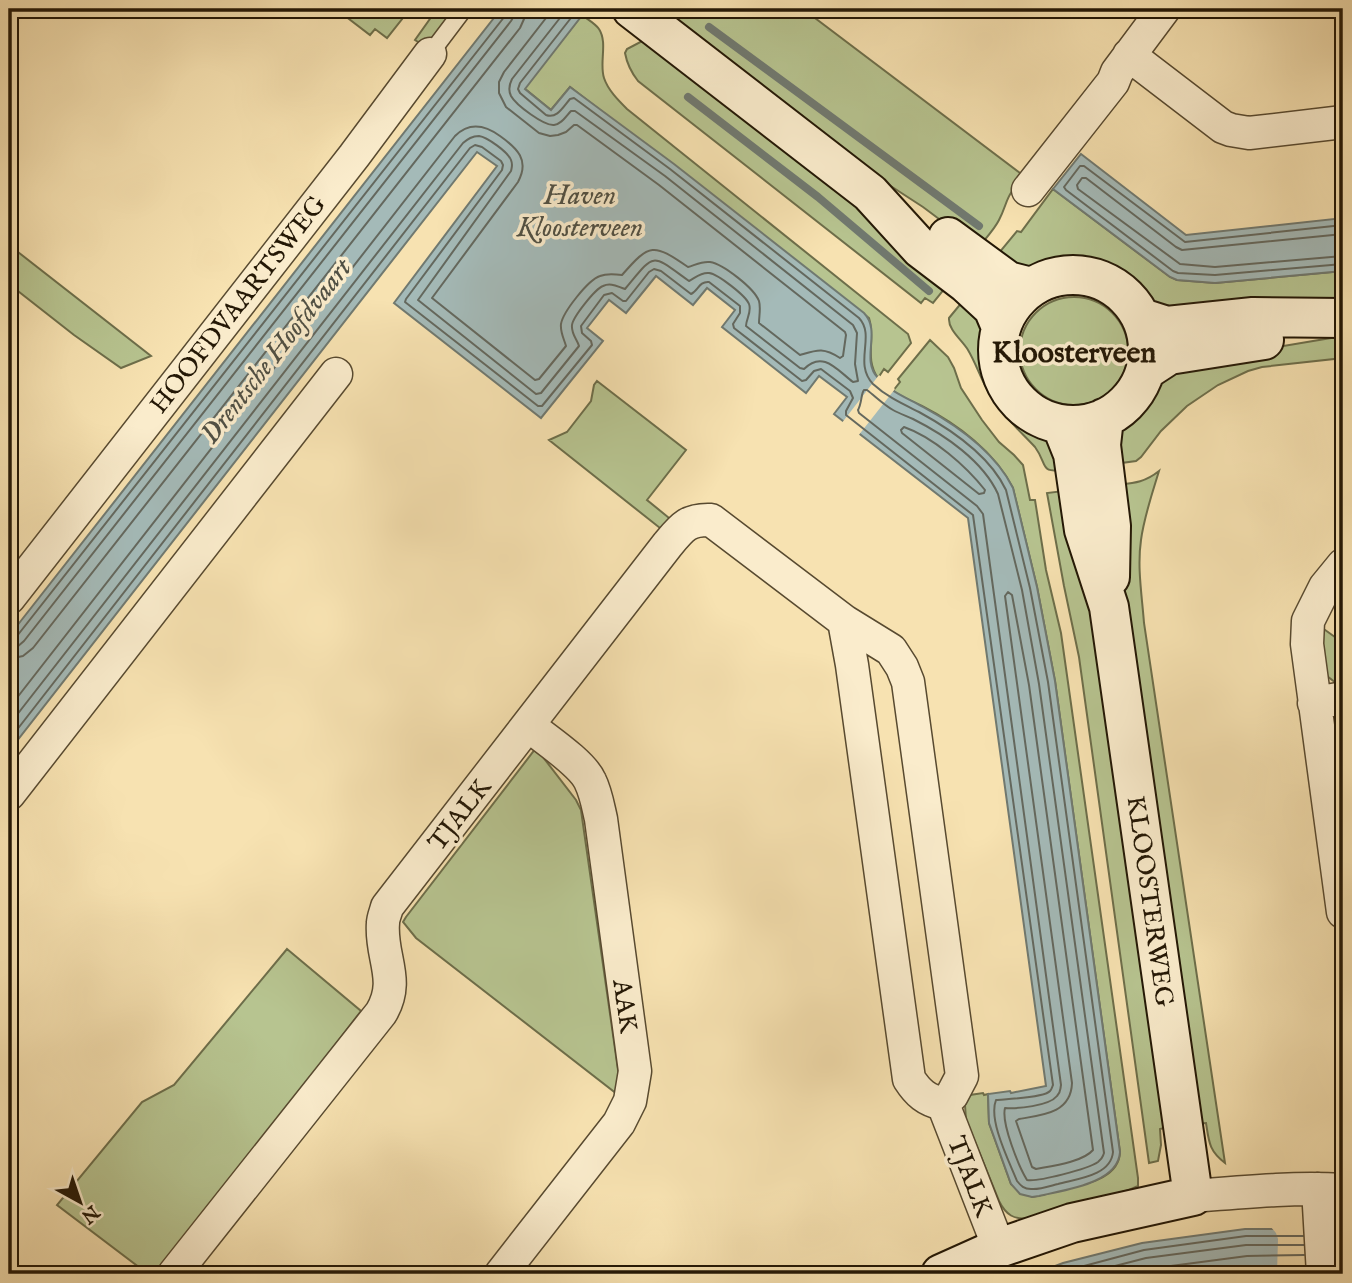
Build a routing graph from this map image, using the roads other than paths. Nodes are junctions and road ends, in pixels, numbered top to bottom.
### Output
1 (464, 9) edge
2 (1164, 9) edge
3 (645, 13) edge
4 (430, 54) joint
5 (1129, 55) junction
6 (1343, 122) edge
7 (1028, 190) dead end
8 (870, 193) junction
9 (1031, 287) junction
10 (1142, 318) junction
11 (1341, 319) edge
12 (1001, 327) junction
13 (1146, 370) junction
14 (335, 374) dead end
15 (1104, 418) junction
16 (1062, 424) junction
17 (1343, 565) edge
18 (9, 598) edge
19 (1109, 607) junction
20 (844, 621) junction
21 (1329, 703) edge
22 (528, 726) junction
23 (9, 794) edge
24 (1339, 863) edge
25 (1343, 912) edge
26 (943, 1104) junction
27 (1331, 1189) edge
28 (1193, 1196) junction
29 (999, 1248) junction
30 (173, 1274) edge
31 (501, 1274) edge
32 (941, 1274) edge
33 (1323, 1274) edge

1 - 4 lane, HOOFDVAARTSWEG
2 - 5 street
3 - 8 street
4 - 18 street, HOOFDVAARTSWEG
5 - 6 street
5 - 7 street
8 - 9 street
8 - 12 street
9 - 10 street
9 - 12 street
10 - 11 street
10 - 13 street
11 - 13 street
12 - 16 street
13 - 15 street
14 - 23 street
15 - 16 street
15 - 19 street, KLOOSTERWEG
16 - 19 street, KLOOSTERWEG
17 - 21 street
19 - 28 street, KLOOSTERWEG
20 - 22 street, TJALK
20 - 26 street, TJALK
20 - 26 street, TJALK
21 - 24 street
22 - 30 street, TJALK
22 - 31 street, AAK
24 - 25 street
26 - 29 street, TJALK
27 - 28 street
27 - 33 street
28 - 29 street
29 - 32 street

